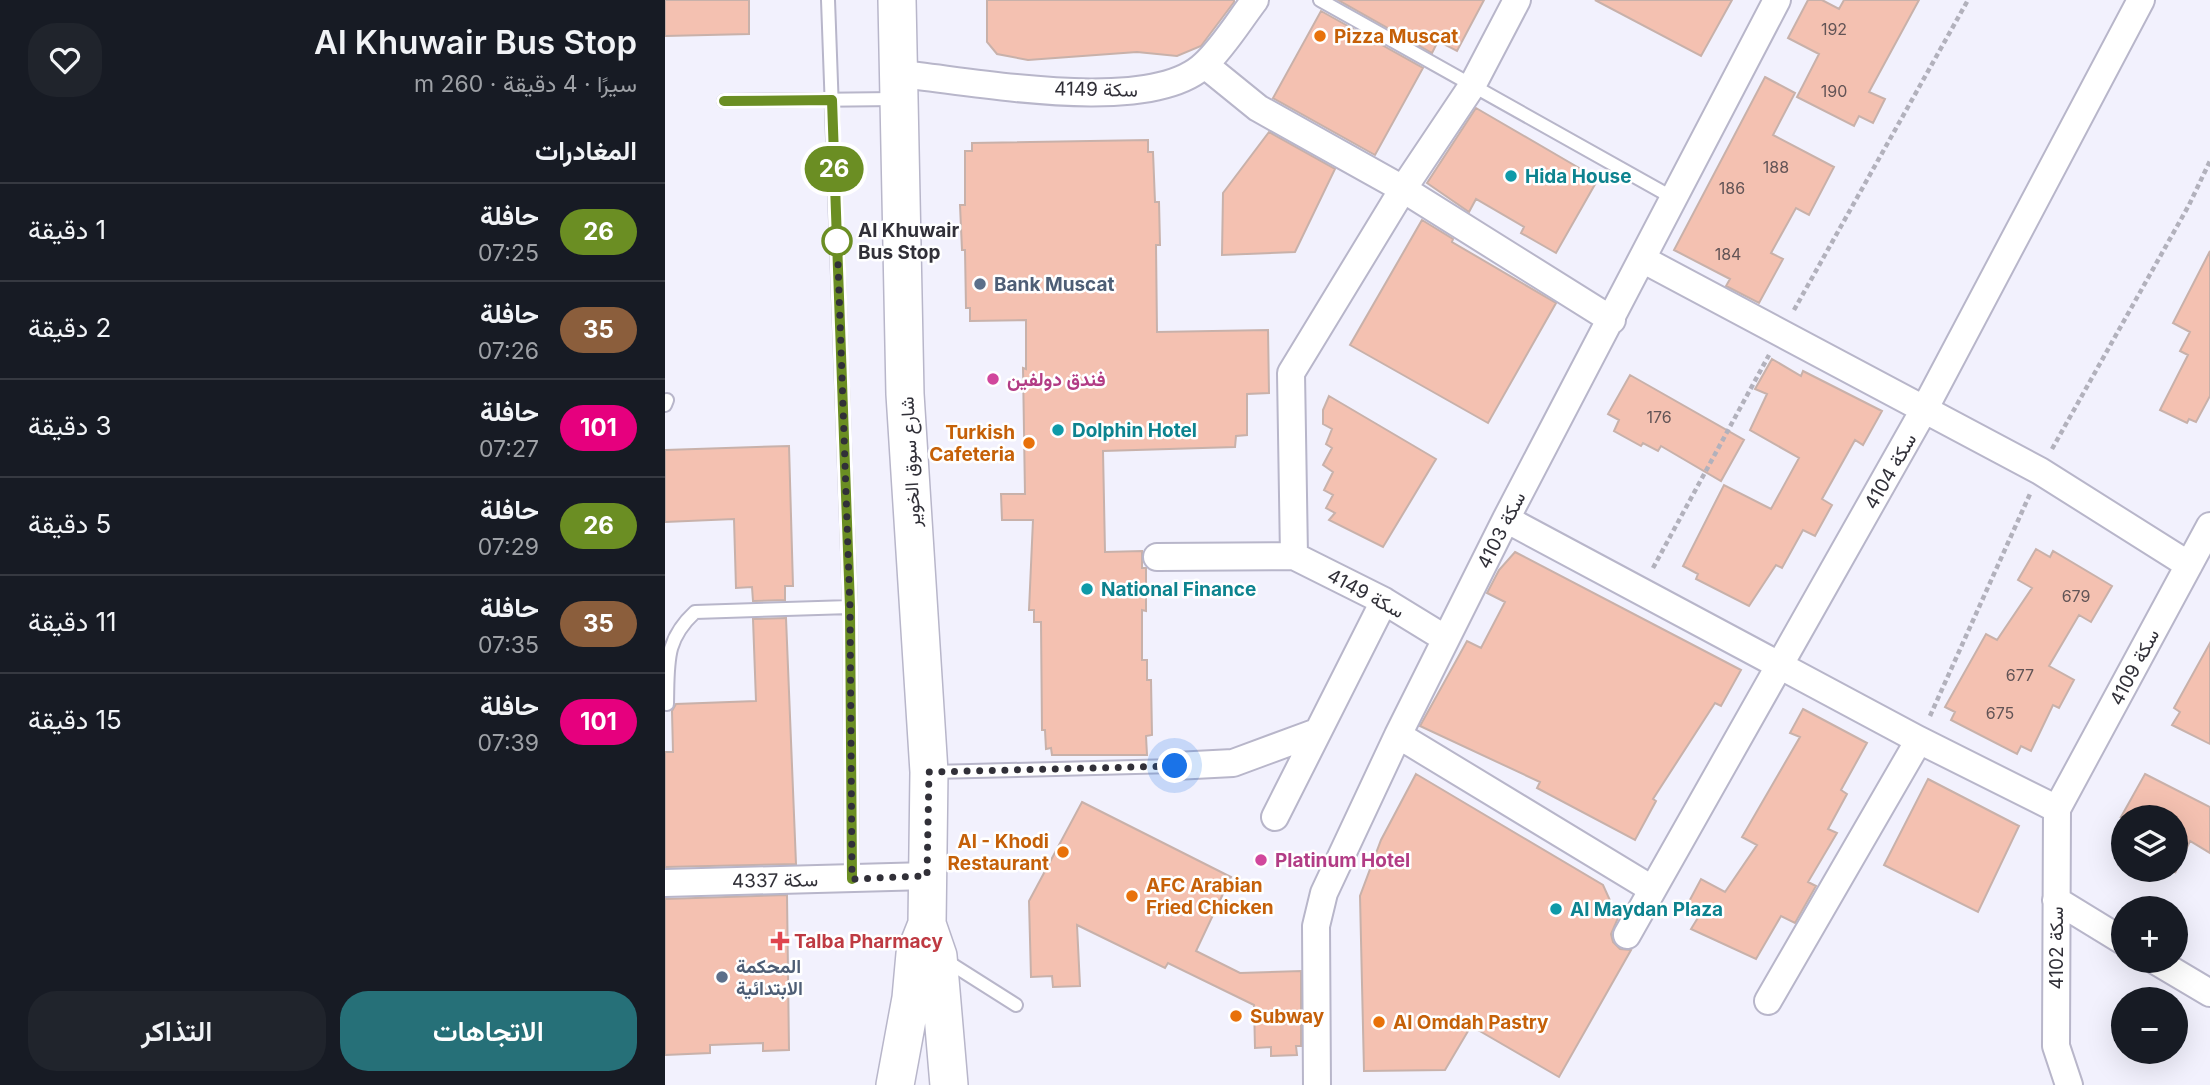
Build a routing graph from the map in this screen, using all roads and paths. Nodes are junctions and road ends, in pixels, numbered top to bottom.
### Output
1 (828, 0) edge
2 (897, 0) edge
3 (1255, 0) edge
4 (1319, 0) edge
5 (1517, 0) edge
6 (1777, 0) edge
7 (1968, 0) edge
8 (2141, 0) edge
9 (1205, 65) junction
10 (901, 86) junction
11 (1472, 86) junction
12 (832, 100) junction
13 (724, 101) dead end
14 (2210, 161) edge
15 (1403, 189) junction
16 (1675, 199) junction
17 (1644, 260) junction
18 (1612, 320) junction
19 (1782, 331) junction
20 (1925, 408) junction
21 (2040, 471) junction
22 (1506, 519) junction
23 (2210, 526) edge
24 (1294, 555) junction
25 (1157, 557) dead end
26 (2189, 565) junction
27 (1640, 592) junction
28 (1384, 601) junction
29 (850, 607) junction
30 (1446, 639) junction
31 (1778, 666) junction
32 (667, 704) dead end
33 (1317, 732) junction
34 (1398, 734) junction
35 (1919, 740) junction
36 (1175, 766) joint
37 (929, 772) junction
38 (2057, 809) junction
39 (1275, 817) dead end
40 (927, 876) junction
41 (852, 879) junction
42 (665, 883) edge
43 (1652, 889) junction
44 (2056, 901) junction
45 (2111, 934) edge
46 (1627, 935) dead end
47 (933, 940) junction
48 (2176, 973) edge
49 (2210, 993) edge
50 (1768, 1001) dead end
51 (1016, 1005) dead end
52 (895, 1085) edge
53 (949, 1085) edge
54 (1317, 1085) edge
55 (2069, 1085) edge

1 - 12 lane
2 - 10 street, شارع سوق الخوير
3 - 9 street, سكة 4149
4 - 11 lane
5 - 11 street
6 - 16 street, سكة 4103
7 - 19 path
8 - 20 street, سكة 4104
9 - 10 street, سكة 4149
9 - 15 street
10 - 12 lane
10 - 37 street, شارع سوق الخوير
11 - 15 street
11 - 16 lane
12 - 13 lane
12 - 29 lane
14 - 21 path
15 - 18 street
15 - 24 street
16 - 17 street, سكة 4103
17 - 18 street, سكة 4103
17 - 19 street
18 - 22 street, سكة 4103
19 - 20 street
19 - 27 path
20 - 21 street
20 - 31 street, سكة 4104
21 - 26 street
21 - 35 path
22 - 27 street
22 - 30 street, سكة 4103
23 - 26 street, سكة 4109
24 - 25 street, سكة 4149
24 - 28 street, سكة 4149
26 - 38 street, سكة 4109
27 - 31 street
28 - 30 street, سكة 4149
28 - 33 street
29 - 32 lane
29 - 41 lane
30 - 34 street, سكة 4103
31 - 35 street
31 - 43 street, سكة 4104
33 - 36 street
33 - 39 street
34 - 43 street
34 - 54 street, سكة 4103
35 - 38 street
35 - 50 street
36 - 37 lane
37 - 40 street, شارع سوق الخوير
38 - 44 street, سكة 4102
40 - 41 street, سكة 4337
40 - 47 street, شارع سوق الخوير
41 - 42 street, سكة 4337
43 - 46 street, سكة 4104
44 - 45 street
44 - 55 street, سكة 4102
47 - 51 lane
47 - 52 street, شارع سوق الخوير
47 - 53 street, شارع سوق الخوير
48 - 49 street

